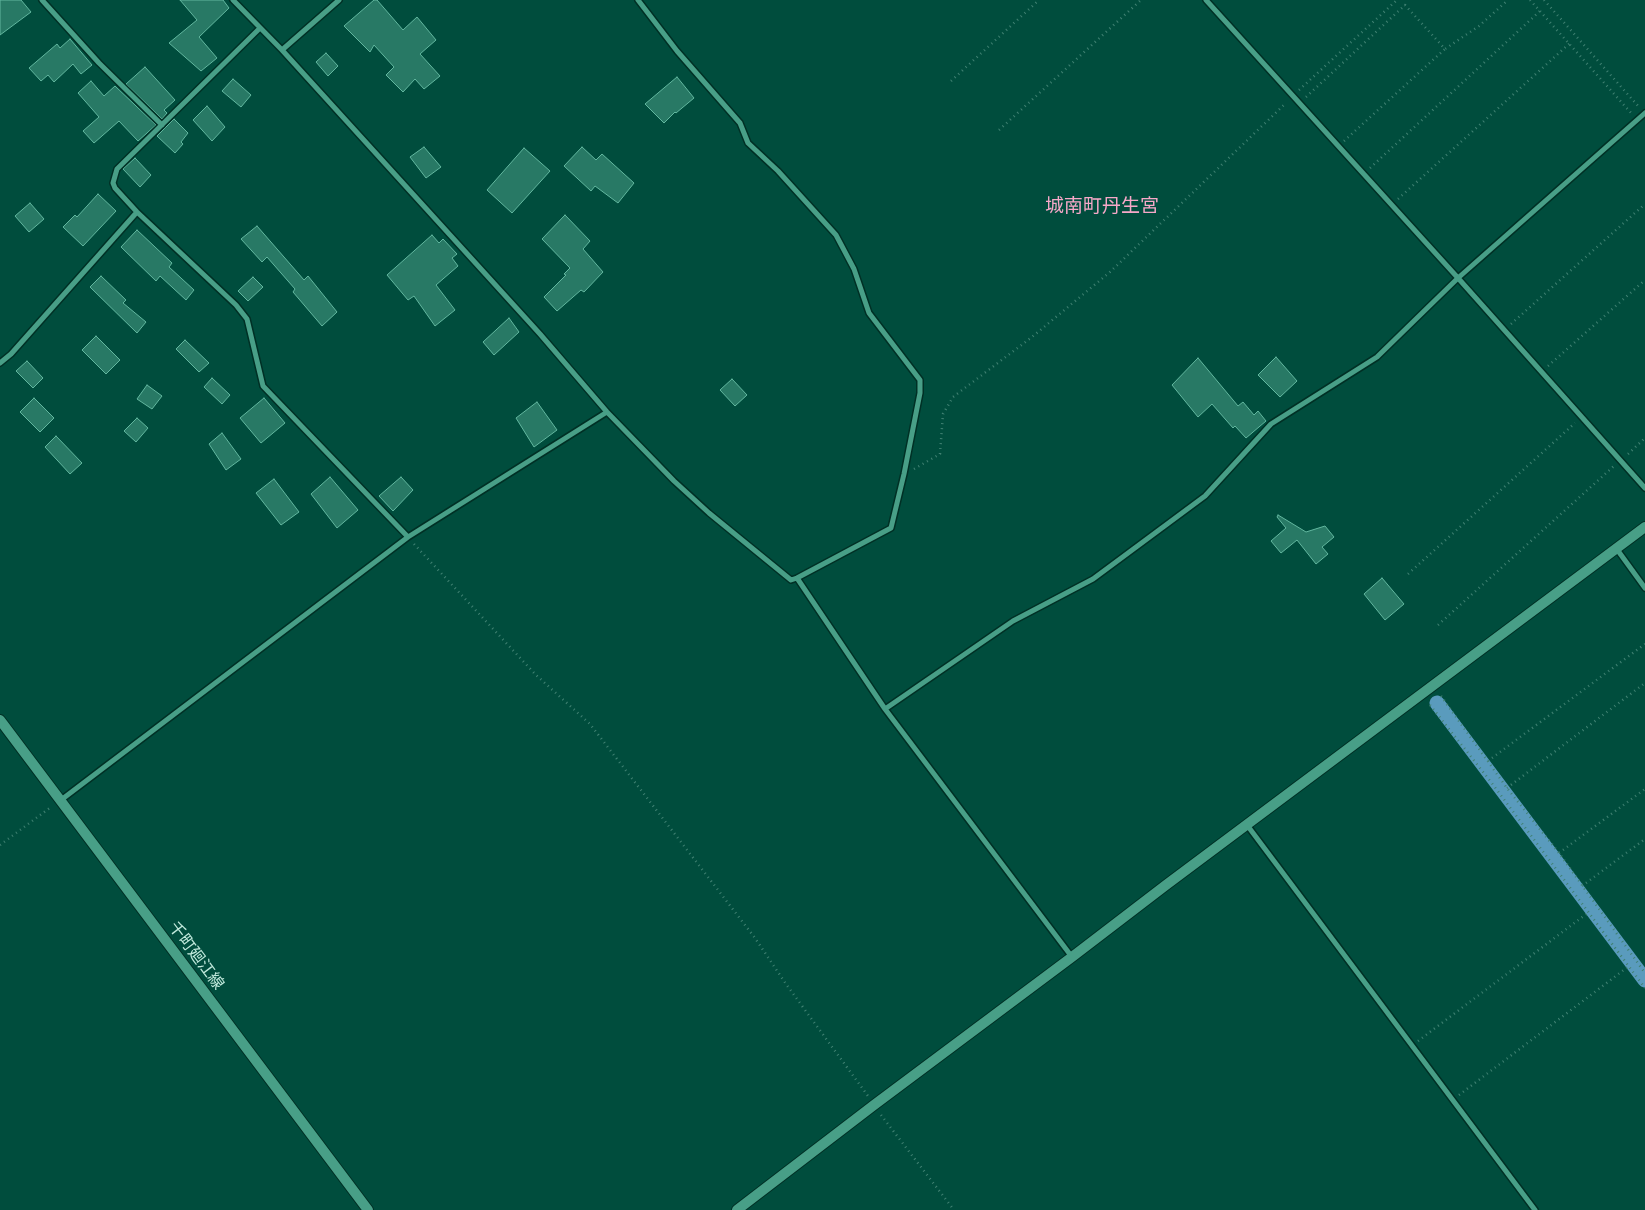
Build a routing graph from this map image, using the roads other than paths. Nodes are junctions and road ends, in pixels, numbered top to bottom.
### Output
1 (42, 0) edge
2 (232, 0) edge
3 (339, 0) edge
4 (638, 0) edge
5 (1206, 0) edge
6 (259, 28) junction
7 (282, 50) junction
8 (1645, 113) edge
9 (162, 125) junction
10 (137, 212) junction
11 (1458, 278) junction
12 (0, 363) edge
13 (607, 412) junction
14 (1645, 488) edge
15 (1645, 527) edge
16 (408, 537) junction
17 (1616, 548) junction
18 (797, 578) junction
19 (1645, 588) edge
20 (885, 709) junction
21 (0, 720) edge
22 (61, 800) junction
23 (1247, 824) junction
24 (1072, 958) junction
25 (368, 1210) edge
26 (737, 1210) edge
27 (1535, 1210) edge

1 - 9 street
2 - 6 street
3 - 7 street
4 - 18 street
5 - 11 street
6 - 7 street
6 - 9 street
7 - 13 street
8 - 11 street
9 - 10 street
10 - 12 street
10 - 16 street
11 - 14 street
11 - 20 street
13 - 16 street
13 - 18 street
15 - 17 street
16 - 22 street
17 - 19 street
17 - 23 street
18 - 20 street
20 - 24 street
21 - 22 street, 千町廻江線
22 - 25 street, 千町廻江線
23 - 24 street
23 - 27 street
24 - 26 street

